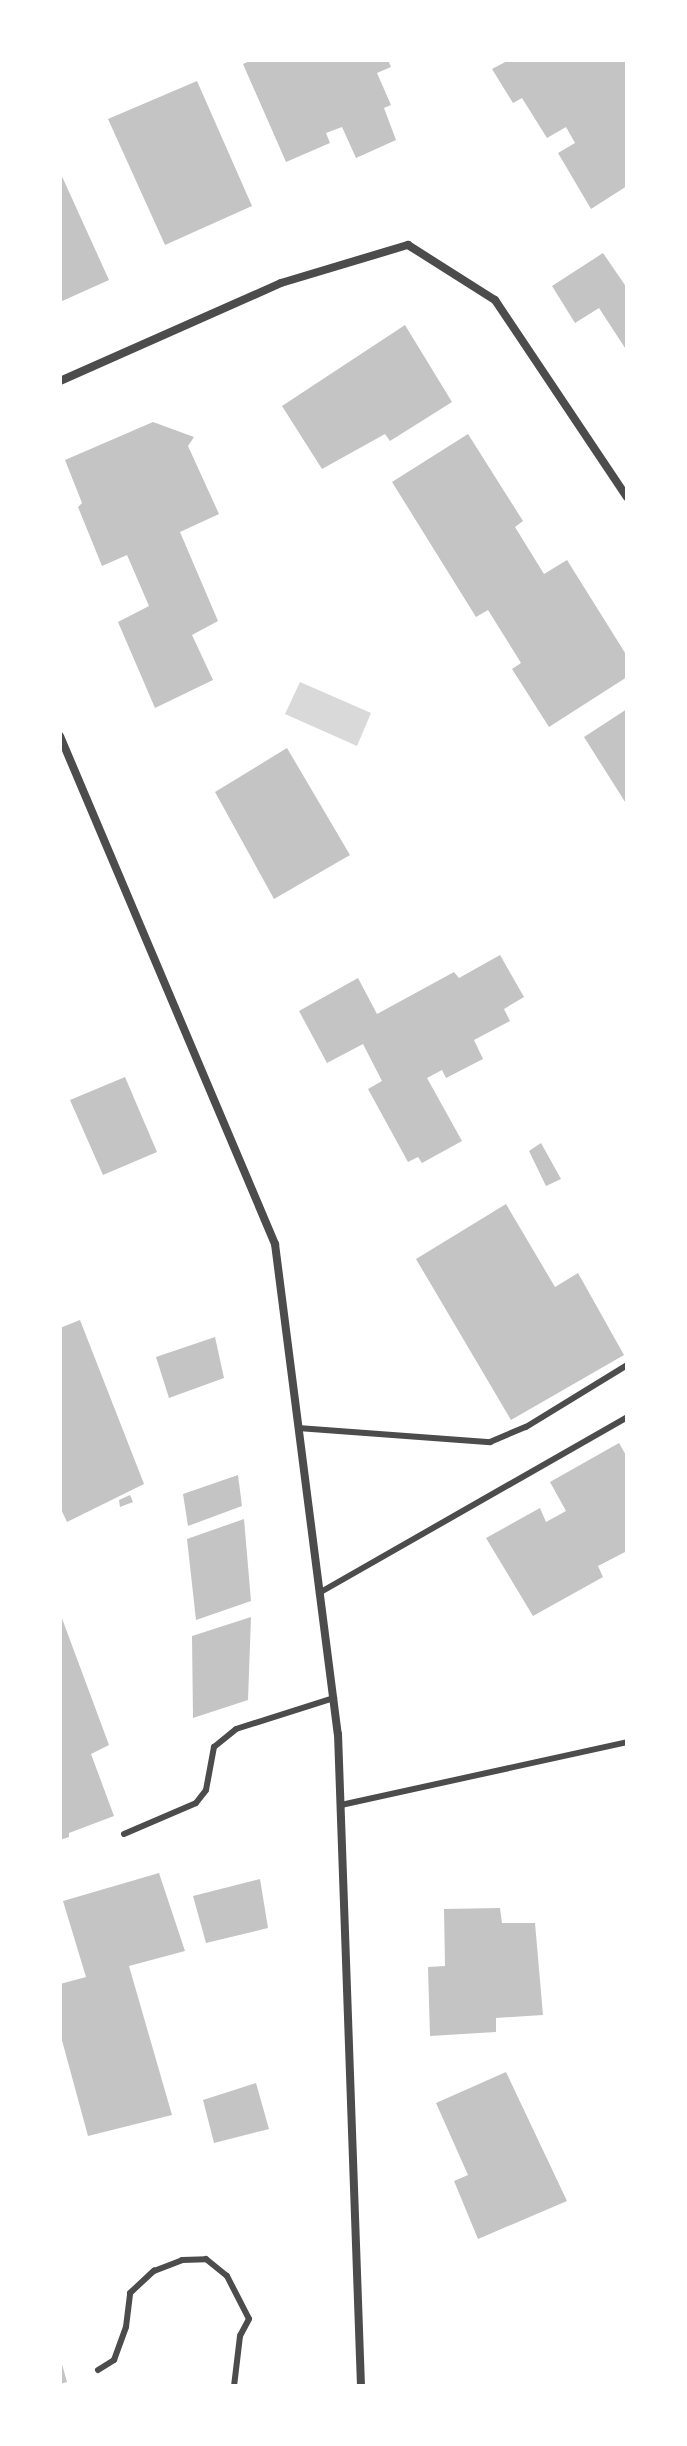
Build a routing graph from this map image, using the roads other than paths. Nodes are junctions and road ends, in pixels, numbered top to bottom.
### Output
1 (60, 381) edge
2 (627, 497) edge
3 (60, 736) edge
4 (627, 1365) edge
5 (627, 1417) edge
6 (298, 1428) junction
7 (319, 1593) junction
8 (334, 1698) junction
9 (627, 1742) edge
10 (341, 1805) junction
11 (124, 1834) dead end
12 (98, 2370) dead end
13 (234, 2386) edge
14 (361, 2386) edge

1 - 2 street
3 - 6 street
4 - 6 lane
5 - 7 lane
6 - 7 street
7 - 8 street
8 - 10 street
8 - 11 lane
9 - 10 lane
10 - 14 street
12 - 13 lane

